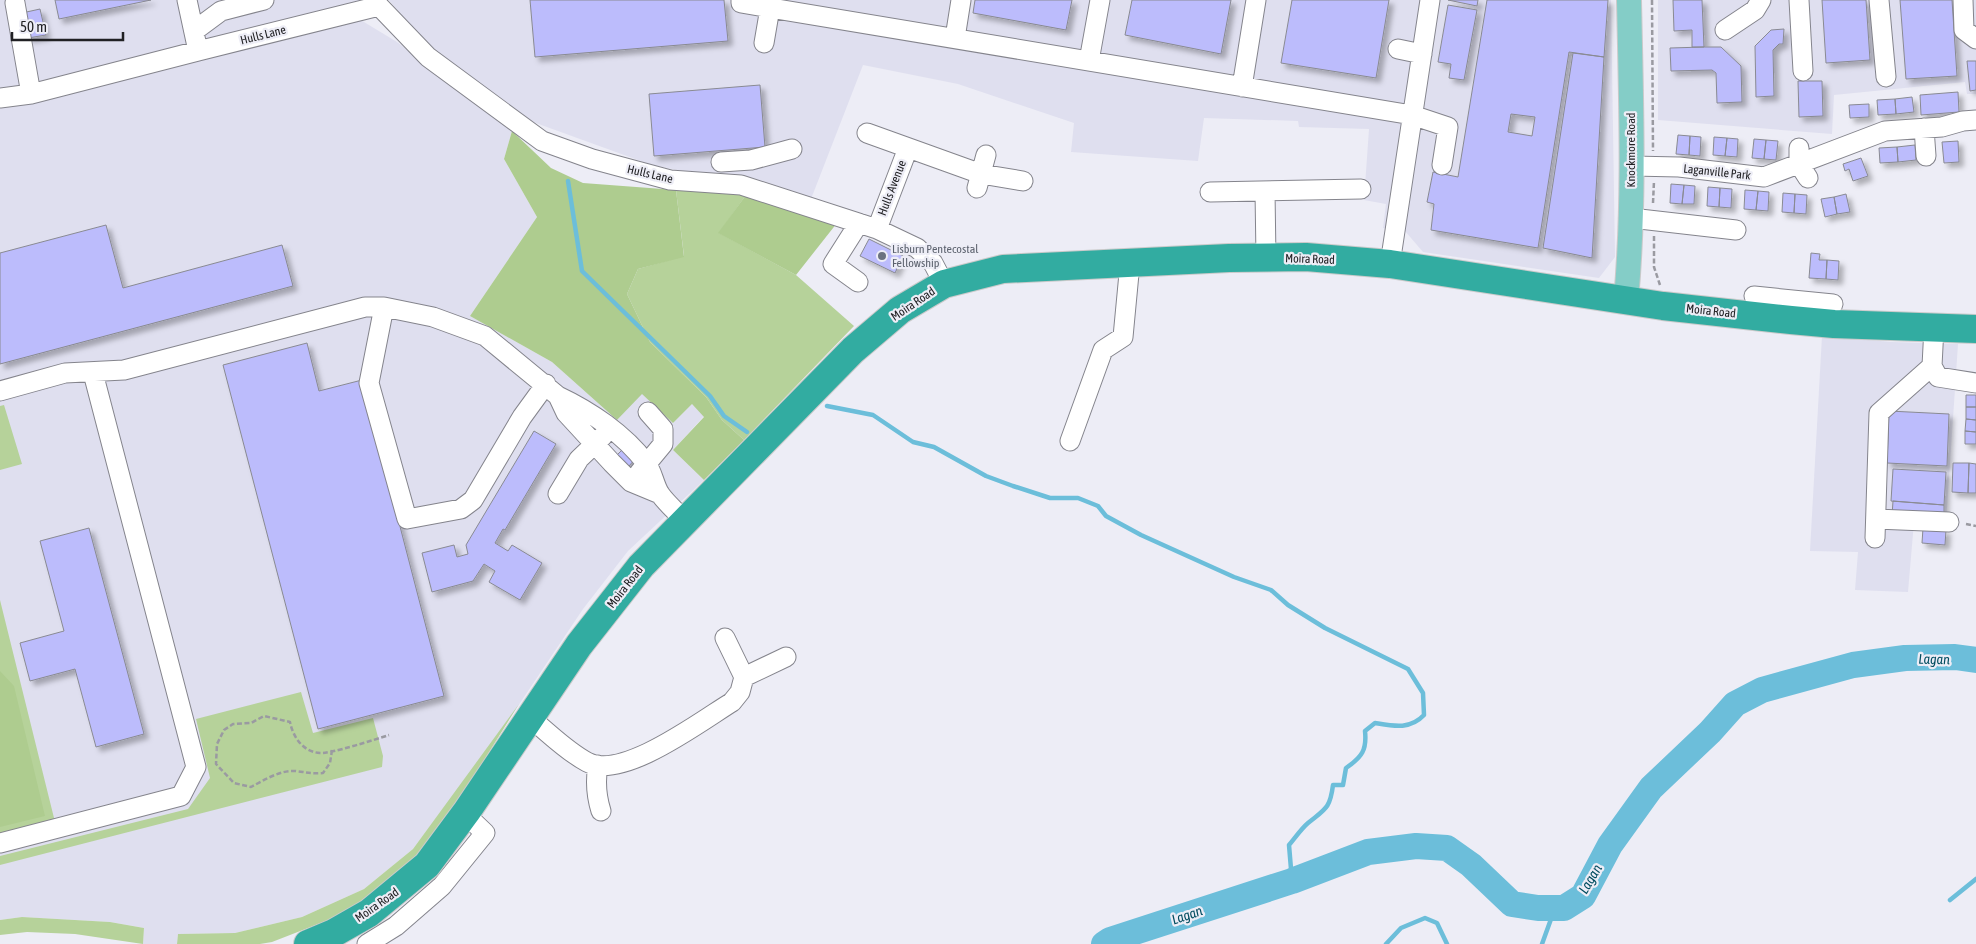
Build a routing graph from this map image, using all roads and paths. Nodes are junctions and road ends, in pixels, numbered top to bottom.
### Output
1 (187, 0) edge
2 (264, 0) edge
3 (741, 0) edge
4 (961, 0) edge
5 (1100, 0) edge
6 (1256, 0) edge
7 (1430, 0) edge
8 (1629, 0) edge
9 (1761, 0) edge
10 (1800, 0) edge
11 (1879, 0) edge
12 (1962, 0) edge
13 (14, 3) dead end
14 (377, 3) edge
15 (770, 8) junction
16 (1725, 30) dead end
17 (194, 31) junction
18 (955, 38) junction
19 (1976, 40) edge
20 (764, 43) dead end
21 (1398, 49) dead end
22 (198, 51) junction
23 (1422, 54) junction
24 (1089, 61) junction
25 (1803, 71) dead end
26 (1886, 77) dead end
27 (1242, 87) junction
28 (31, 94) junction
29 (0, 98) edge
30 (1412, 115) junction
31 (1976, 120) edge
32 (1933, 128) junction
33 (867, 133) dead end
34 (908, 148) junction
35 (792, 149) dead end
36 (986, 155) dead end
37 (1926, 156) dead end
38 (721, 162) dead end
39 (1442, 165) dead end
40 (1632, 166) junction
41 (1023, 180) dead end
42 (979, 181) junction
43 (1361, 189) dead end
44 (1210, 192) dead end
45 (1265, 192) junction
46 (1630, 218) junction
47 (859, 223) junction
48 (877, 229) junction
49 (1736, 230) dead end
50 (1266, 258) junction
51 (1130, 263) junction
52 (1390, 264) junction
53 (858, 282) dead end
54 (944, 284) junction
55 (1754, 296) dead end
56 (1626, 300) junction
57 (1832, 304) dead end
58 (384, 308) junction
59 (1792, 310) junction
60 (1934, 328) junction
61 (1976, 329) edge
62 (1932, 366) junction
63 (93, 373) junction
64 (1976, 384) edge
65 (552, 390) junction
66 (0, 391) edge
67 (648, 412) dead end
68 (611, 428) junction
69 (1070, 441) dead end
70 (594, 445) junction
71 (647, 464) junction
72 (631, 482) junction
73 (558, 494) dead end
74 (660, 494) junction
75 (1876, 519) junction
76 (684, 520) junction
77 (1949, 522) dead end
78 (1875, 538) dead end
79 (725, 638) dead end
80 (786, 657) dead end
81 (744, 677) junction
82 (529, 717) junction
83 (389, 735) dead end
84 (332, 750) junction
85 (598, 765) junction
86 (601, 811) dead end
87 (465, 814) junction
88 (0, 843) edge
89 (308, 944) edge
90 (367, 944) edge

1 - 17 street
2 - 17 street
3 - 15 street
4 - 18 street
5 - 24 street
6 - 27 street
7 - 23 street
8 - 40 main road, Knockmore Road
9 - 16 street
10 - 25 street
11 - 26 street
12 - 19 street
13 - 28 street
14 - 22 street, Hulls Lane
14 - 47 street, Hulls Lane
15 - 18 street
15 - 20 street
17 - 22 street
18 - 24 street
21 - 23 street
22 - 28 street, Hulls Lane
23 - 30 street
24 - 27 street
27 - 30 street
28 - 29 street, Hulls Lane
30 - 39 street
30 - 52 street
31 - 32 street, Laganville Park
32 - 37 street
32 - 40 street, Laganville Park
33 - 34 street, Hulls Avenue
34 - 42 street, Hulls Avenue
34 - 48 street, Hulls Avenue
35 - 38 street
36 - 42 street
40 - 46 main road, Knockmore Road
41 - 42 street, Hulls Avenue
43 - 45 street
44 - 45 street
45 - 50 street
46 - 49 street
46 - 56 main road, Knockmore Road
47 - 48 street, Hulls Lane
47 - 53 street
48 - 54 street, Hulls Lane
50 - 51 highway, Moira Road
50 - 52 highway, Moira Road
51 - 54 highway, Moira Road
51 - 69 street
52 - 56 highway, Moira Road
54 - 76 highway, Moira Road
55 - 59 street, Moira Road
56 - 59 highway, Moira Road
57 - 59 street, Moira Road
58 - 63 street
58 - 65 street
58 - 65 street
59 - 60 highway, Moira Road
60 - 61 highway, Moira Road
60 - 62 street
62 - 64 street
62 - 75 street
63 - 66 street
63 - 88 street
65 - 68 street
65 - 70 street
67 - 71 street
68 - 70 street
68 - 71 street
70 - 72 street
70 - 73 street
71 - 72 street
71 - 74 street
72 - 74 street
74 - 76 street
75 - 77 street
75 - 78 street
76 - 82 highway, Moira Road
79 - 81 street
80 - 81 street
81 - 85 street
82 - 85 street
82 - 87 highway, Moira Road
83 - 84 path
84 - 84 path
85 - 86 street
87 - 89 highway, Moira Road
87 - 90 street

